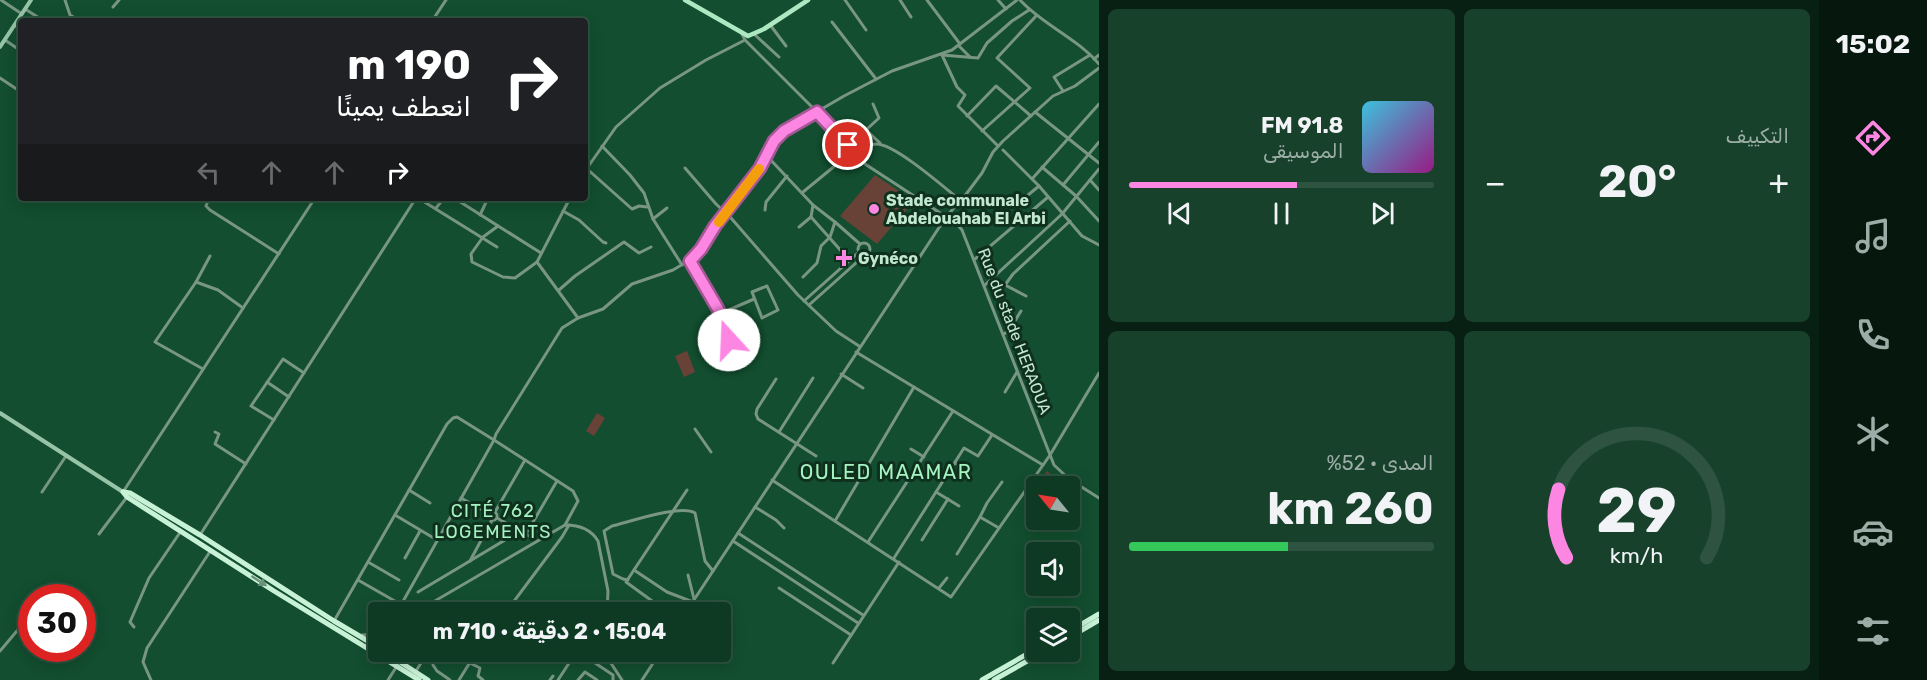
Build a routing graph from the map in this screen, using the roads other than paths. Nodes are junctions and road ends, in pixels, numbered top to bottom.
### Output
1 (2, 0) edge
2 (31, 0) edge
3 (65, 0) edge
4 (119, 0) edge
5 (446, 0) edge
6 (686, 0) edge
7 (808, 0) edge
8 (845, 0) edge
9 (900, 0) edge
10 (927, 0) edge
11 (998, 0) edge
12 (1019, 0) edge
13 (114, 7) dead end
14 (1006, 9) junction
15 (1029, 10) junction
16 (23, 12) junction
17 (1036, 16) junction
18 (911, 17) dead end
19 (19, 18) edge
20 (37, 18) edge
21 (75, 18) edge
22 (434, 18) edge
23 (18, 19) edge
24 (832, 22) dead end
25 (14, 25) junction
26 (770, 25) junction
27 (18, 27) edge
28 (866, 30) dead end
29 (754, 33) junction
30 (742, 34) junction
31 (4, 40) junction
32 (745, 40) junction
33 (960, 45) junction
34 (786, 46) dead end
35 (0, 47) edge
36 (18, 49) edge
37 (942, 55) junction
38 (1090, 55) junction
39 (1099, 55) edge
40 (779, 57) dead end
41 (970, 57) junction
42 (1094, 59) junction
43 (1099, 66) edge
44 (0, 78) edge
45 (876, 79) junction
46 (18, 90) edge
47 (1063, 91) junction
48 (1015, 102) junction
49 (873, 104) dead end
50 (1099, 104) edge
51 (817, 112) junction
52 (1035, 112) junction
53 (967, 116) junction
54 (1031, 116) junction
55 (982, 131) junction
56 (1068, 138) junction
57 (1099, 142) edge
58 (881, 144) junction
59 (602, 146) junction
60 (998, 147) junction
61 (1004, 150) dead end
62 (855, 153) junction
63 (1089, 155) junction
64 (767, 156) junction
65 (1099, 163) edge
66 (588, 167) edge
67 (1042, 167) junction
68 (686, 168) dead end
69 (1099, 169) edge
70 (588, 172) edge
71 (787, 176) junction
72 (1032, 179) junction
73 (1090, 180) junction
74 (1063, 185) junction
75 (1039, 186) junction
76 (1099, 190) edge
77 (803, 192) junction
78 (1076, 196) junction
79 (1048, 197) junction
80 (1022, 200) dead end
81 (208, 201) edge
82 (313, 201) edge
83 (415, 201) edge
84 (423, 201) edge
85 (442, 201) edge
86 (459, 201) edge
87 (487, 201) edge
88 (568, 201) edge
89 (961, 201) junction
90 (813, 205) junction
91 (647, 207) junction
92 (436, 208) junction
93 (667, 208) dead end
94 (765, 210) dead end
95 (563, 211) junction
96 (725, 213) junction
97 (1062, 214) junction
98 (480, 215) junction
99 (811, 217) junction
100 (946, 217) junction
101 (652, 219) junction
102 (1070, 221) junction
103 (1099, 221) edge
104 (835, 222) junction
105 (498, 226) junction
106 (800, 227) dead end
107 (483, 237) junction
108 (830, 237) junction
109 (606, 243) dead end
110 (860, 244) junction
111 (1099, 245) edge
112 (497, 247) dead end
113 (651, 247) dead end
114 (859, 252) junction
115 (279, 254) junction
116 (541, 254) junction
117 (843, 254) dead end
118 (865, 255) junction
119 (210, 256) dead end
120 (975, 259) junction
121 (690, 261) junction
122 (537, 262) junction
123 (683, 266) junction
124 (803, 278) dead end
125 (196, 282) junction
126 (985, 285) junction
127 (559, 290) junction
128 (1026, 296) dead end
129 (754, 299) junction
130 (804, 301) junction
131 (809, 305) junction
132 (243, 308) junction
133 (731, 309) junction
134 (1022, 311) dead end
135 (720, 316) junction
136 (578, 318) junction
137 (1004, 334) junction
138 (860, 346) junction
139 (856, 352) junction
140 (203, 369) junction
141 (1017, 372) junction
142 (304, 373) junction
143 (841, 374) junction
144 (1099, 374) edge
145 (813, 378) dead end
146 (776, 379) dead end
147 (267, 382) junction
148 (914, 387) junction
149 (863, 388) dead end
150 (1005, 392) dead end
151 (289, 397) junction
152 (953, 411) junction
153 (0, 413) edge
154 (274, 420) junction
155 (695, 429) dead end
156 (215, 432) dead end
157 (779, 432) junction
158 (992, 435) junction
159 (494, 440) junction
160 (796, 443) junction
161 (911, 449) dead end
162 (711, 452) dead end
163 (1050, 455) junction
164 (66, 456) junction
165 (816, 456) dead end
166 (924, 457) junction
167 (525, 460) junction
168 (954, 463) junction
169 (246, 464) junction
170 (1042, 465) junction
171 (965, 469) dead end
172 (772, 480) junction
173 (557, 481) junction
174 (1002, 482) dead end
175 (409, 490) junction
176 (687, 490) dead end
177 (42, 492) dead end
178 (936, 492) junction
179 (125, 494) junction
180 (461, 498) junction
181 (1099, 498) edge
182 (948, 499) junction
183 (430, 503) dead end
184 (959, 506) dead end
185 (755, 507) junction
186 (673, 511) junction
187 (495, 512) junction
188 (490, 514) junction
189 (394, 515) junction
190 (980, 517) junction
191 (497, 518) junction
192 (492, 520) junction
193 (836, 521) junction
194 (567, 525) junction
195 (784, 528) dead end
196 (999, 528) junction
197 (420, 530) junction
198 (182, 531) junction
199 (520, 531) junction
200 (738, 533) junction
201 (99, 534) dead end
202 (526, 534) junction
203 (200, 535) junction
204 (531, 537) dead end
205 (437, 540) junction
206 (922, 540) dead end
207 (733, 541) junction
208 (868, 542) junction
209 (211, 550) junction
210 (957, 554) dead end
211 (405, 558) dead end
212 (894, 559) junction
213 (469, 561) junction
214 (368, 562) junction
215 (899, 562) junction
216 (634, 570) junction
217 (713, 571) junction
218 (688, 575) dead end
219 (947, 578) dead end
220 (358, 580) junction
221 (399, 580) dead end
222 (628, 580) junction
223 (779, 588) dead end
224 (939, 588) junction
225 (418, 592) dead end
226 (694, 601) junction
227 (396, 602) edge
228 (401, 602) edge
229 (433, 602) edge
230 (513, 602) edge
231 (607, 602) edge
232 (653, 602) edge
233 (1099, 614) edge
234 (864, 615) junction
235 (1099, 620) edge
236 (334, 621) junction
237 (858, 623) junction
238 (1080, 625) edge
239 (134, 627) dead end
240 (18, 630) edge
241 (1080, 631) edge
242 (368, 634) edge
243 (851, 634) junction
244 (357, 635) junction
245 (368, 640) edge
246 (367, 649) edge
247 (0, 651) edge
248 (1026, 655) edge
249 (392, 662) edge
250 (398, 662) edge
251 (423, 662) edge
252 (610, 662) edge
253 (654, 662) edge
254 (1026, 662) edge
255 (470, 663) joint
256 (834, 663) dead end
257 (433, 665) dead end
258 (397, 666) junction
259 (412, 673) junction
260 (590, 675) junction
261 (552, 676) dead end
262 (151, 680) edge
263 (388, 680) edge
264 (405, 680) edge
265 (419, 680) edge
266 (428, 680) edge
267 (450, 680) edge
268 (459, 680) edge
269 (483, 680) edge
270 (550, 680) edge
271 (558, 680) edge
272 (578, 680) edge
273 (588, 680) edge
274 (597, 680) edge
275 (613, 680) edge
276 (622, 680) edge
277 (642, 680) edge
278 (982, 680) edge
279 (993, 680) edge

1 - 16 street
2 - 16 main road
3 - 21 street
4 - 13 street
5 - 22 street
6 - 30 main road
7 - 26 main road
8 - 28 street
9 - 18 street
10 - 33 street
11 - 14 street
12 - 14 street
12 - 15 street
14 - 33 street
15 - 17 street
15 - 41 street
16 - 19 main road
16 - 20 street
17 - 38 street
17 - 48 street
23 - 25 main road
24 - 45 street
25 - 27 street
25 - 31 main road
26 - 29 main road
26 - 34 street
29 - 30 main road
29 - 40 street
30 - 32 street, Rue du stade HERAOUA
31 - 35 main road
31 - 36 street
32 - 51 street, Rue du stade HERAOUA
32 - 59 street
33 - 37 street
33 - 41 street
37 - 41 street
37 - 45 street
37 - 53 street
38 - 42 street
38 - 47 street
39 - 42 street
42 - 43 street
43 - 47 street
44 - 46 street
45 - 51 street
47 - 52 street
48 - 53 street
48 - 54 street
48 - 55 street
49 - 58 street
50 - 56 street
51 - 62 street, Rue du stade HERAOUA
51 - 64 street
52 - 54 street
52 - 56 street
53 - 55 street
54 - 60 street
55 - 60 street
56 - 63 street
56 - 67 street
57 - 63 street
58 - 62 street
58 - 89 street
59 - 66 street
59 - 91 street
60 - 89 street
61 - 72 street
62 - 77 street
62 - 100 street, Rue du stade HERAOUA
63 - 65 street
63 - 74 street
64 - 71 street
64 - 96 street
67 - 72 street
67 - 74 street
68 - 96 street
69 - 73 street
70 - 91 street
71 - 77 street
71 - 94 street
72 - 75 street
73 - 76 street
73 - 78 street
74 - 78 street
75 - 79 street
75 - 80 street
77 - 90 street
78 - 97 street
78 - 103 street
79 - 97 street
79 - 120 street
81 - 115 street
82 - 115 street
83 - 142 street
84 - 92 street
85 - 92 street
86 - 98 street
87 - 98 street
88 - 95 street
89 - 100 street
90 - 99 street
90 - 104 street
91 - 101 street
92 - 107 street
93 - 101 street
95 - 109 street
95 - 116 street
96 - 121 street
96 - 130 street
97 - 102 street
97 - 126 street
98 - 105 street
99 - 106 street
99 - 108 street
100 - 120 street, Rue du stade HERAOUA
100 - 138 street
101 - 123 street
102 - 111 street
102 - 128 street
104 - 108 street
104 - 110 street
105 - 107 street
105 - 116 street
107 - 112 street
107 - 122 street
108 - 117 street
108 - 124 street
110 - 114 street
110 - 118 street
113 - 127 street
114 - 118 street
114 - 130 street
115 - 132 street
116 - 122 street
118 - 131 street
119 - 125 street
120 - 126 street, Rue du stade HERAOUA
121 - 123 street
121 - 135 street
122 - 127 street
123 - 136 street
125 - 132 street
125 - 140 street
126 - 137 street, Rue du stade HERAOUA
127 - 136 street
129 - 129 street
129 - 133 street
130 - 131 street
131 - 138 street
132 - 140 street
133 - 135 street
133 - 135 street
134 - 137 street
135 - 135 street
136 - 159 street
137 - 141 street, Rue du stade HERAOUA
138 - 139 street
139 - 143 street
139 - 148 street
140 - 179 street
141 - 150 street
141 - 163 street, Rue du stade HERAOUA
142 - 147 street
142 - 151 street
143 - 149 street
143 - 160 street
144 - 163 street
145 - 157 street
146 - 157 street
147 - 151 street
147 - 154 street
148 - 152 street
148 - 193 street
151 - 154 street
152 - 158 street
152 - 166 street
153 - 164 main road
154 - 169 street
155 - 162 street
156 - 169 street
157 - 160 street
158 - 168 street
158 - 170 street
159 - 167 street
159 - 175 street
159 - 180 street
160 - 165 street
160 - 172 street
161 - 166 street
163 - 170 street
163 - 181 street, Rue du stade HERAOUA
164 - 177 street
164 - 179 main road
166 - 208 street
167 - 173 street
167 - 187 street
168 - 171 street
168 - 178 street
169 - 203 street
170 - 196 street
172 - 185 street
172 - 193 street
173 - 194 street
173 - 202 street
174 - 190 street
175 - 183 street
175 - 189 street
176 - 186 street
178 - 182 street
178 - 212 street
179 - 198 highway
179 - 201 street
179 - 203 highway
180 - 188 street
180 - 205 street
182 - 184 street
182 - 206 street
185 - 195 street
185 - 200 street
186 - 216 street
186 - 217 street
186 - 222 street
187 - 188 street
187 - 191 street
188 - 192 street
189 - 197 street
189 - 214 street
190 - 196 street
190 - 210 street
191 - 192 street
191 - 199 street
192 - 213 street
193 - 208 street
194 - 229 street
194 - 230 street
194 - 231 street
196 - 224 street
197 - 205 street
197 - 211 street
198 - 209 highway
198 - 239 street
199 - 202 street
199 - 213 street
200 - 207 street
200 - 234 street
202 - 204 street
203 - 236 highway
205 - 228 street
207 - 217 street
207 - 237 street
208 - 212 street
209 -> 246 highway
209 - 262 street
212 - 215 street
213 - 225 street
214 - 220 street
214 - 221 street
215 - 224 street
215 - 234 street
216 - 222 street
216 - 226 street
217 - 226 street
218 - 226 street
219 - 224 street
220 - 227 street
220 - 236 street
222 - 232 street
223 - 243 street
233 - 238 highway
234 - 237 street
235 - 241 highway
236 - 244 highway
237 - 243 street
240 - 247 street
242 - 244 street
243 - 256 street
244 - 245 highway
248 - 278 highway
249 - 258 highway
250 - 259 highway
251 - 259 street
252 - 276 street
253 - 277 street
254 - 279 highway
255 - 268 street
255 - 269 street
257 - 267 street
258 - 259 highway
258 - 263 street
259 - 264 street
259 - 265 highway
259 - 266 highway
260 - 272 street
260 - 273 street
260 - 274 street
261 - 270 street
271 - 275 street

